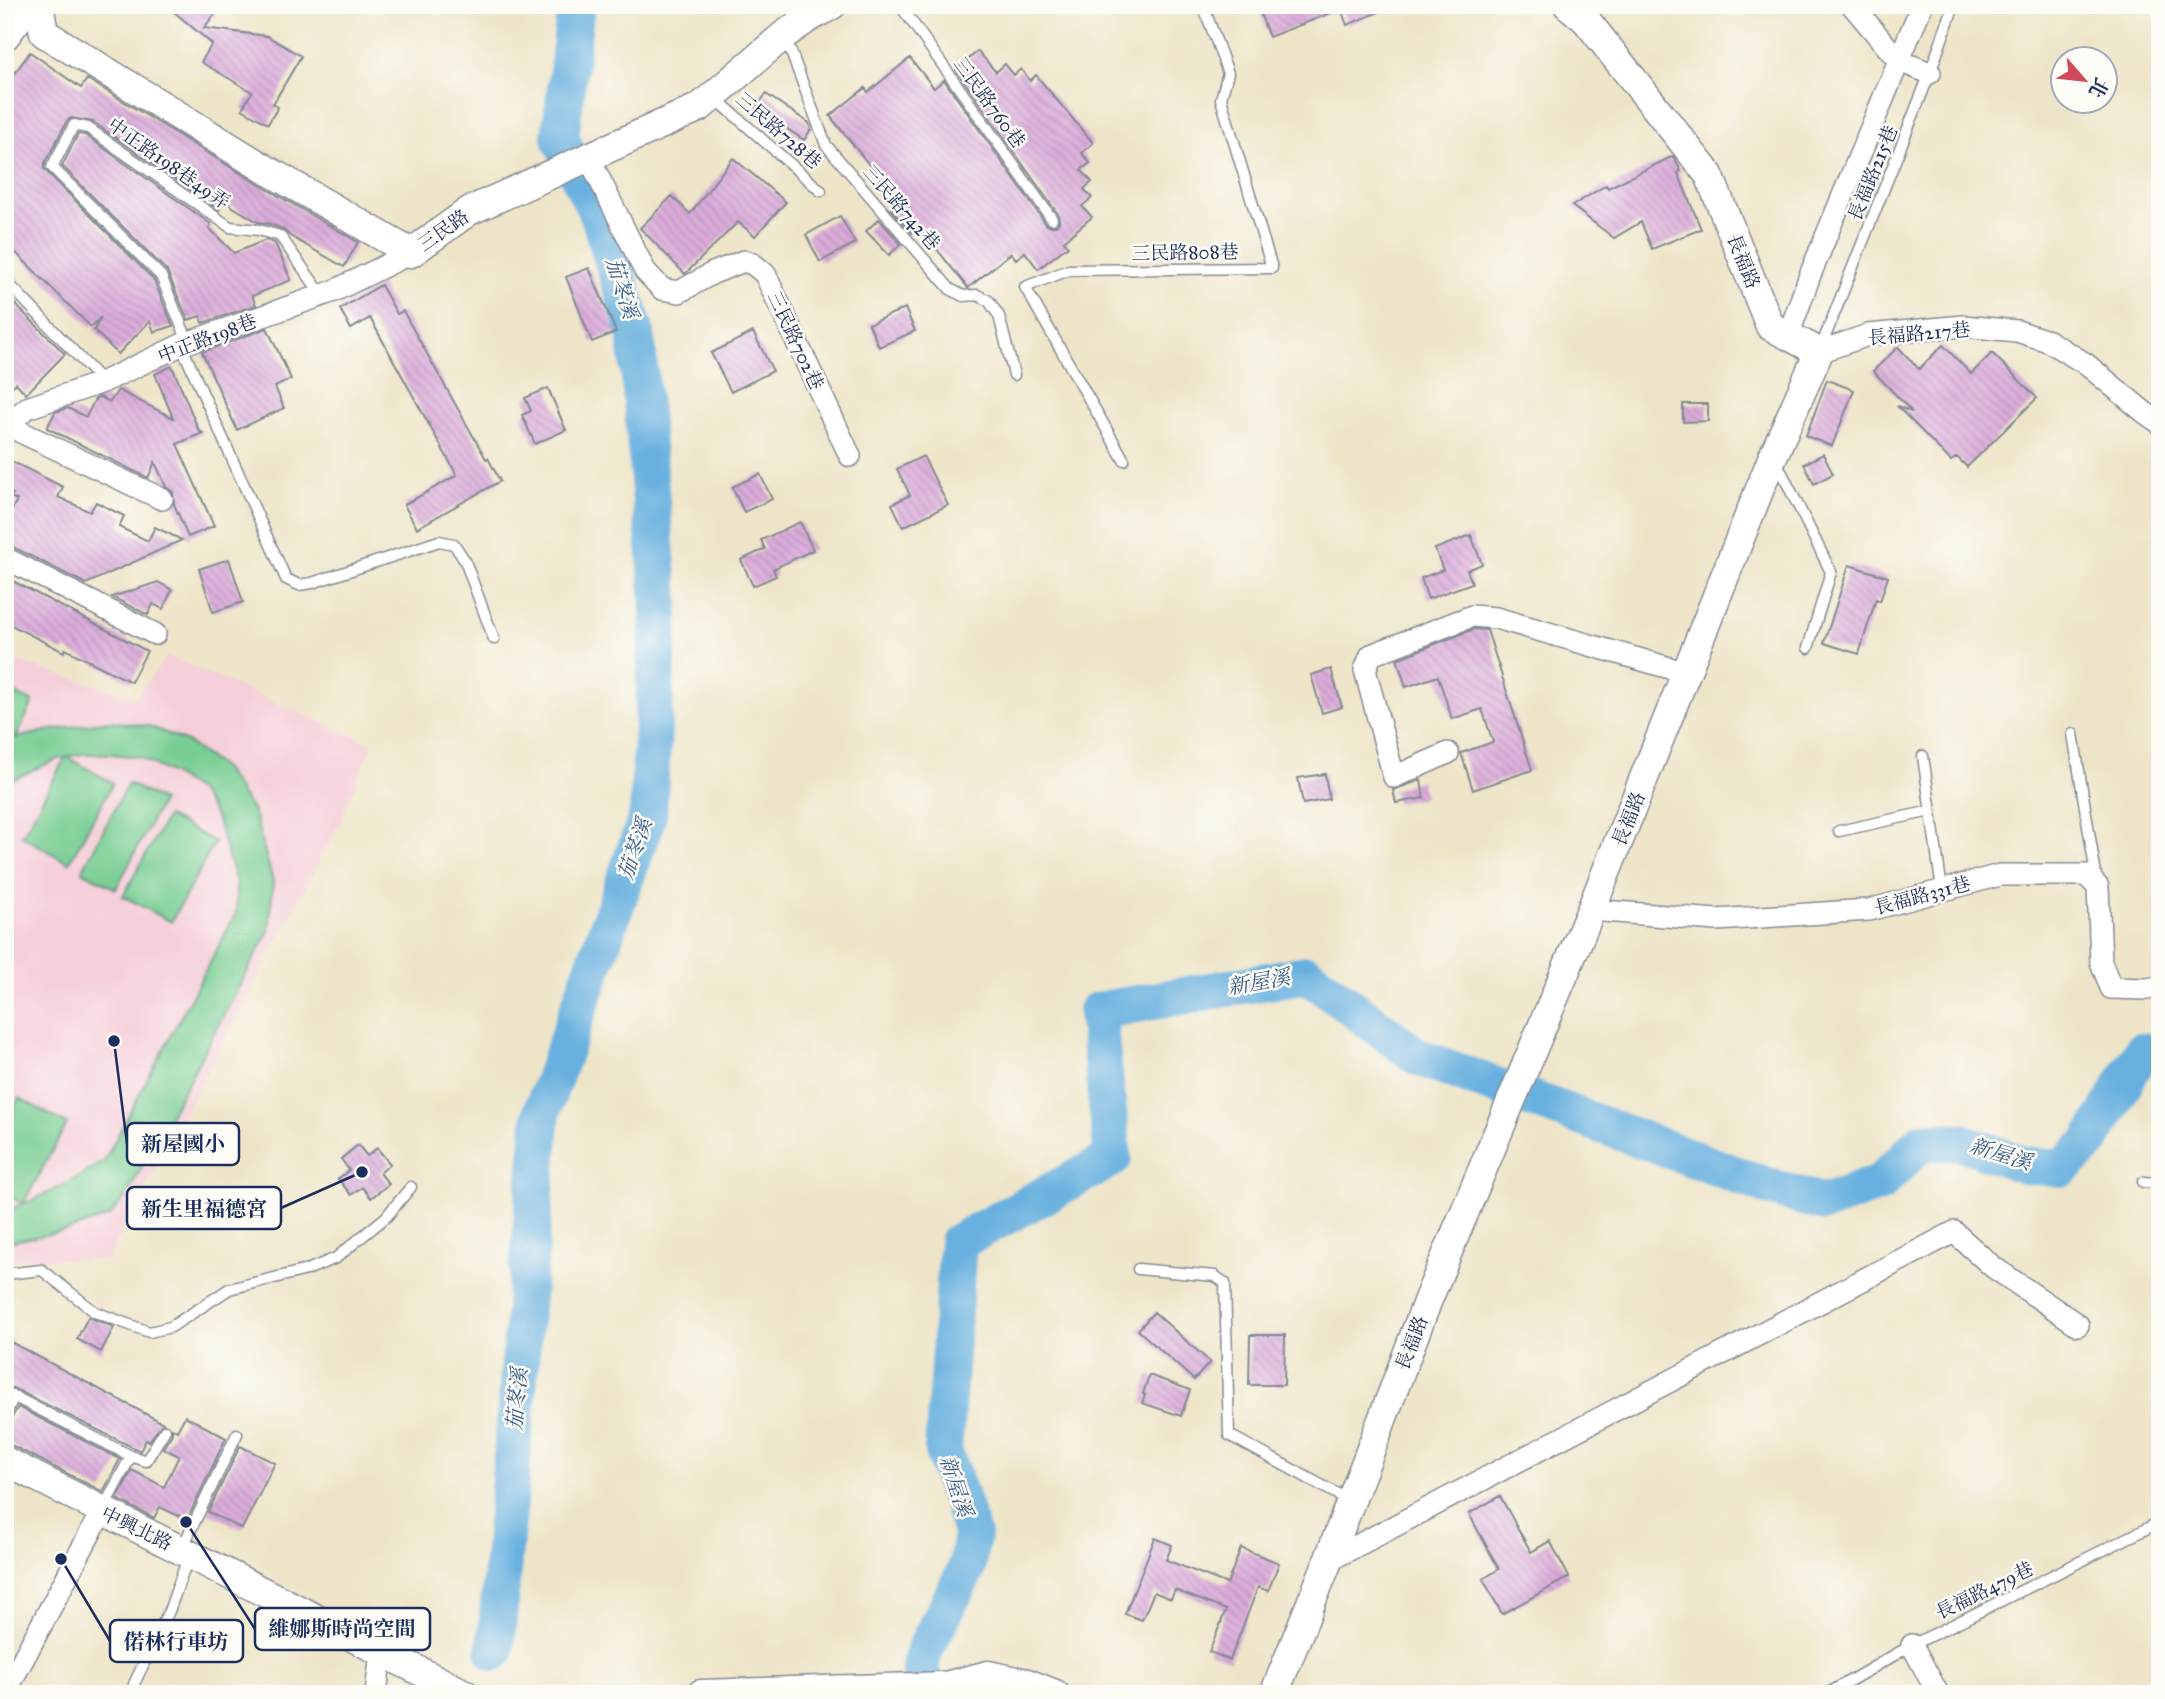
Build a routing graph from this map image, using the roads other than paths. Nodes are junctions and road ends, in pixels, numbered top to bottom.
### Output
1 (29, 5) edge
2 (40, 5) edge
3 (832, 5) edge
4 (900, 5) edge
5 (1203, 5) edge
6 (1568, 5) edge
7 (1852, 5) edge
8 (1922, 5) edge
9 (1954, 5) edge
10 (794, 24) junction
11 (5, 36) edge
12 (1914, 67) junction
13 (713, 96) junction
14 (580, 162) junction
15 (821, 191) dead end
16 (1052, 219) dead end
17 (411, 253) junction
18 (5, 280) edge
19 (322, 295) junction
20 (1788, 337) junction
21 (185, 344) junction
22 (1819, 352) junction
23 (1014, 375) dead end
24 (103, 382) junction
25 (2160, 423) edge
26 (6, 426) edge
27 (849, 456) dead end
28 (1773, 456) junction
29 (1124, 460) dead end
30 (162, 499) dead end
31 (5, 558) edge
32 (155, 634) dead end
33 (494, 639) dead end
34 (1808, 648) dead end
35 (1687, 673) junction
36 (2073, 734) dead end
37 (1448, 753) dead end
38 (1923, 756) dead end
39 (1931, 811) junction
40 (1839, 831) dead end
41 (2098, 887) junction
42 (1942, 890) junction
43 (1591, 910) junction
44 (2160, 987) edge
45 (2143, 1182) dead end
46 (2160, 1183) edge
47 (411, 1187) dead end
48 (1138, 1269) dead end
49 (5, 1274) edge
50 (2078, 1325) dead end
51 (10, 1395) edge
52 (5, 1414) edge
53 (165, 1430) dead end
54 (237, 1434) dead end
55 (131, 1455) junction
56 (5, 1461) edge
57 (1350, 1501) junction
58 (102, 1511) junction
59 (2160, 1522) edge
60 (185, 1553) junction
61 (1328, 1561) junction
62 (1912, 1645) junction
63 (381, 1651) junction
64 (134, 1684) dead end
65 (5, 1693) edge
66 (376, 1694) edge
67 (465, 1694) edge
68 (701, 1694) edge
69 (1055, 1694) edge
70 (1274, 1694) edge
71 (1827, 1694) edge
72 (1938, 1694) edge

1 - 11 street
2 - 17 street, 三民路
3 - 10 street, 三民路
4 - 16 lane, 三民路760巷
5 - 29 lane, 三民路808巷
6 - 20 street, 長福路
7 - 12 street
8 - 12 street
9 - 12 lane, 長福路215巷
10 - 13 street, 三民路
10 - 23 lane, 三民路742巷
12 - 20 street
12 - 22 lane, 長福路215巷
13 - 14 street, 三民路
13 - 15 lane, 三民路728巷
14 - 17 street, 三民路
14 - 27 street, 三民路702巷
17 - 19 street, 中正路198巷
18 - 24 lane
19 - 21 street, 中正路198巷
19 - 21 lane, 中正路198巷49弄
20 - 22 street, 長福路
21 - 24 street, 中正路198巷
21 - 33 lane
22 - 25 street, 長福路217巷
22 - 28 street, 長福路
24 - 26 street, 中正路198巷
26 - 30 street
28 - 34 lane
28 - 35 street, 長福路
31 - 32 street
35 - 37 street
35 - 43 street, 長福路
36 - 41 lane
38 - 39 lane
39 - 40 lane
39 - 42 lane
41 - 42 street, 長福路331巷
41 - 44 street
42 - 43 street, 長福路331巷
43 - 57 street, 長福路
45 - 46 lane
47 - 49 lane
48 - 57 lane
50 - 61 street
51 - 52 lane
51 - 55 lane
53 - 55 lane
54 - 60 lane
55 - 58 lane
56 - 58 street, 中興北路
57 - 61 street, 長福路
58 - 60 street, 中興北路
58 - 65 street
59 - 62 lane, 長福路479巷
60 - 63 street, 中興北路
60 - 64 lane
61 - 70 street, 長福路
62 - 71 lane, 長福路479巷
62 - 72 street
63 - 66 street
63 - 67 street, 中興北路
68 - 69 street

